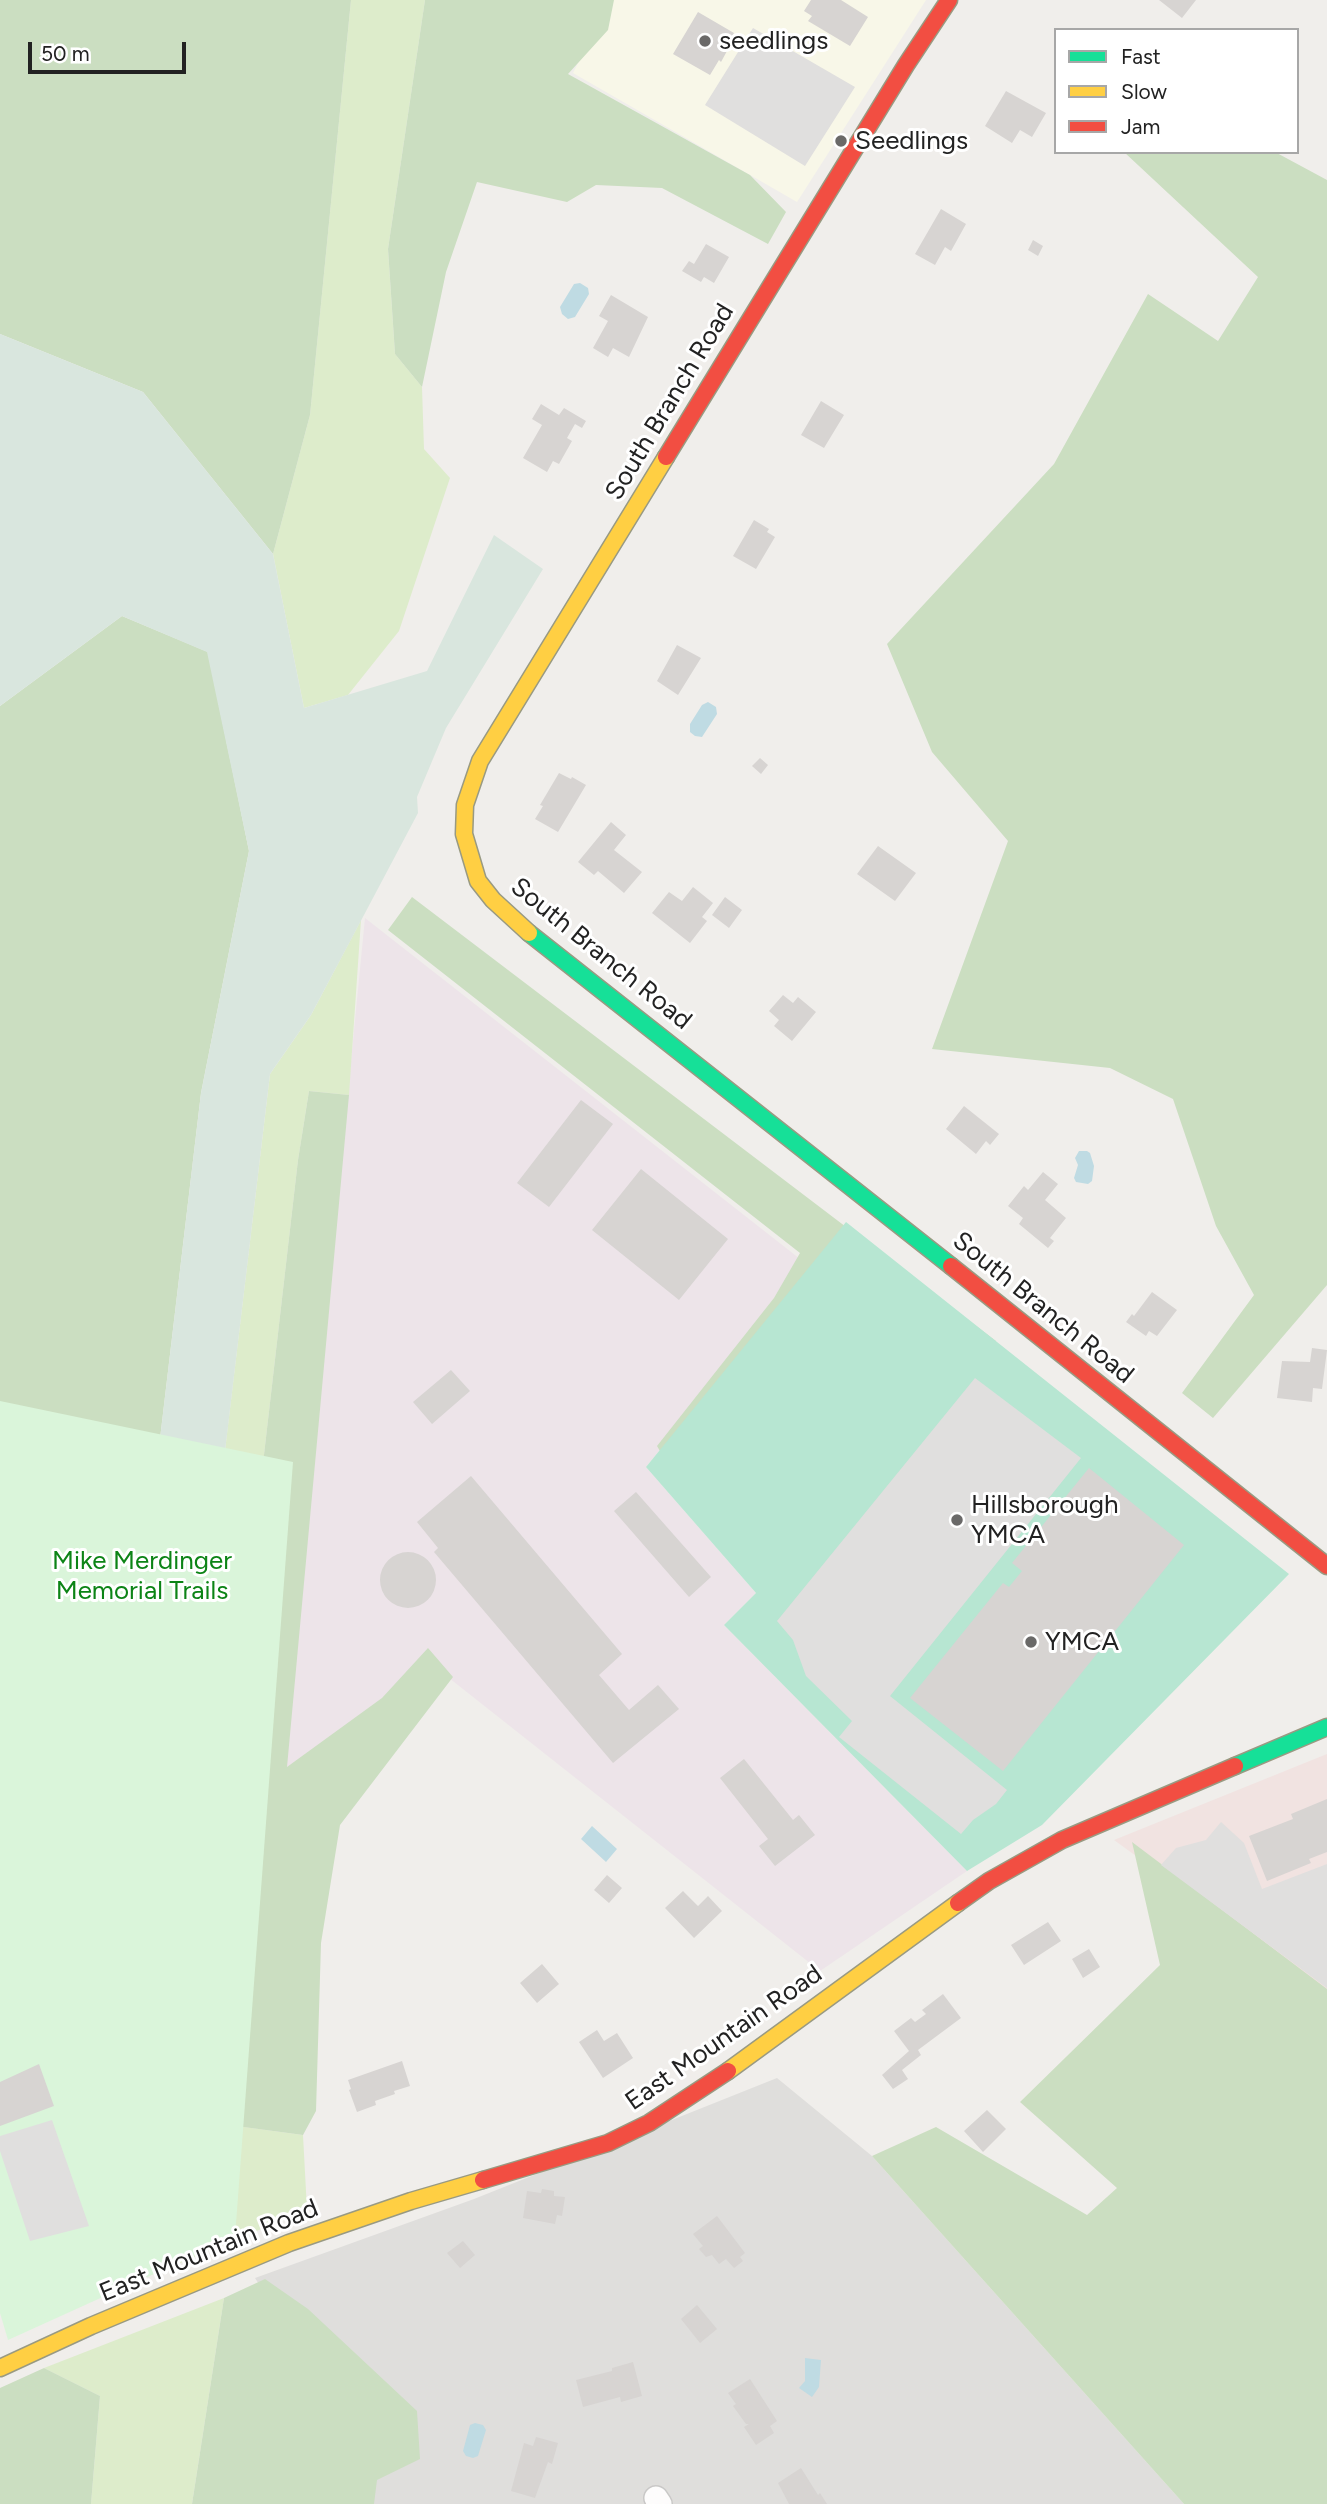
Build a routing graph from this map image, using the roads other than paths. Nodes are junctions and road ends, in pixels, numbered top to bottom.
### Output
1 (949, 0) edge
2 (1327, 1566) edge
3 (1327, 1727) edge
4 (0, 2368) edge

1 - 2 street, South Branch Road
3 - 4 street, East Mountain Road

